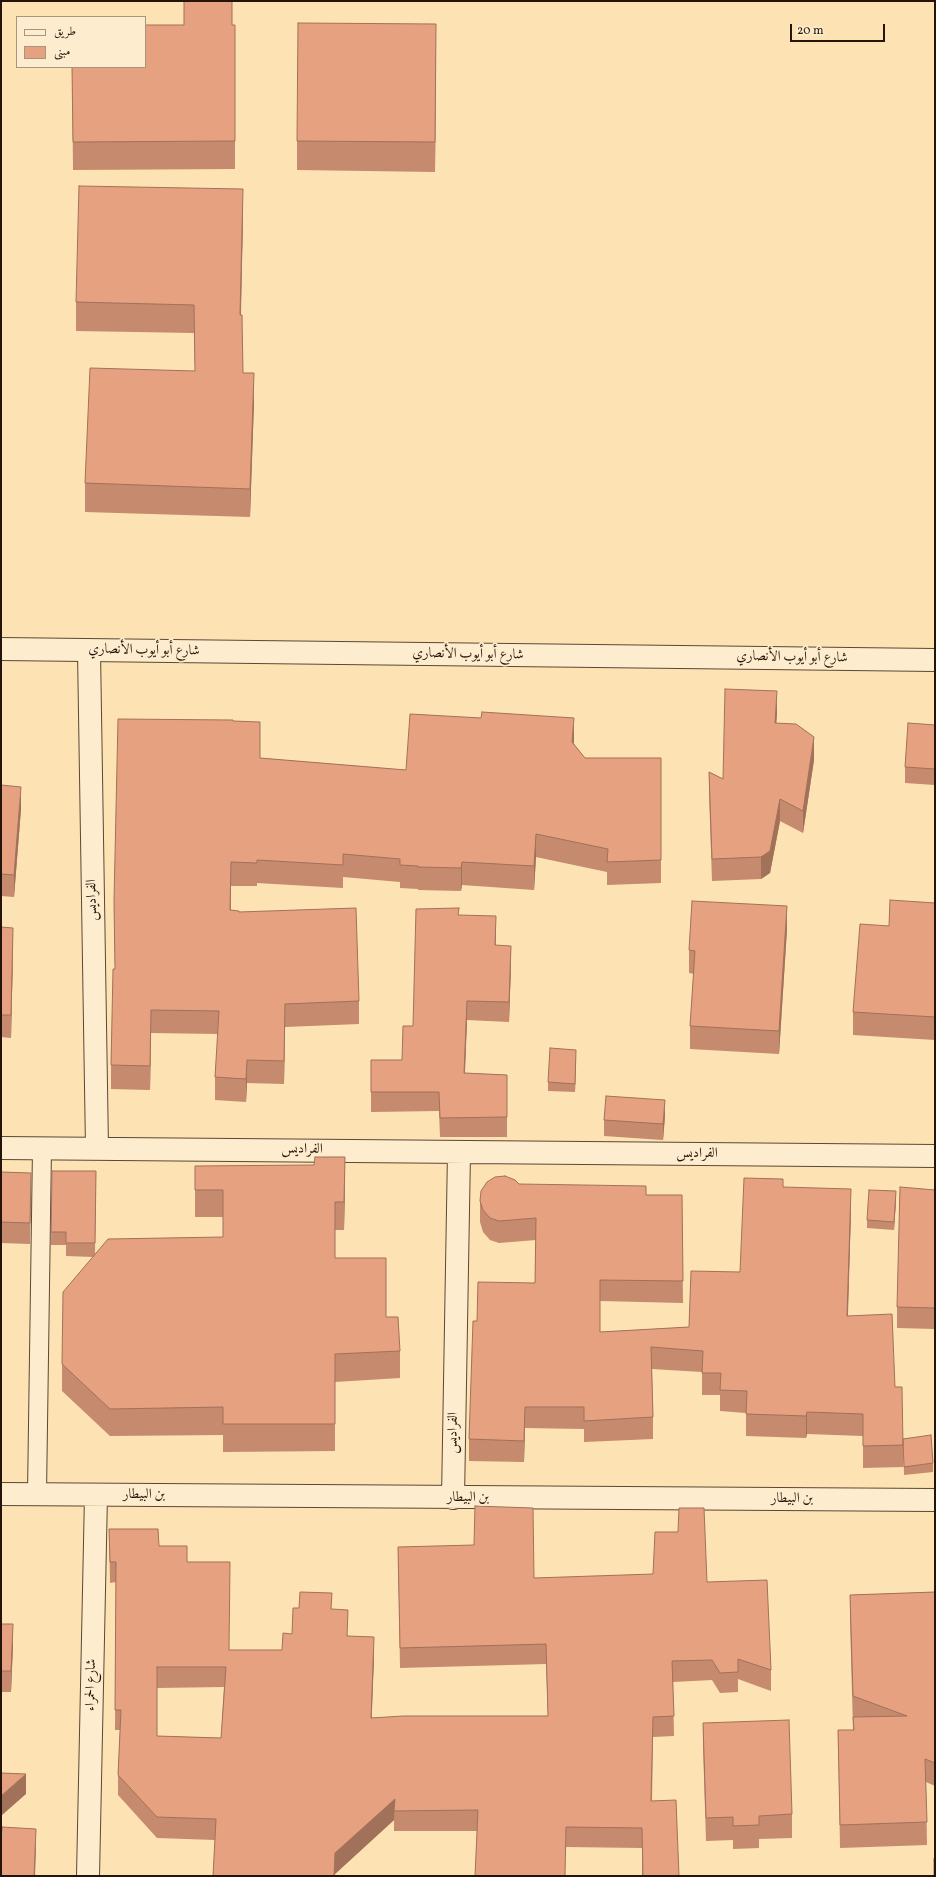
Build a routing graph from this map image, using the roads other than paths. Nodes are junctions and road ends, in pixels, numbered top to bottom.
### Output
1 (1, 649) edge
2 (89, 651) junction
3 (935, 660) edge
4 (1, 1148) edge
5 (42, 1148) junction
6 (97, 1148) junction
7 (459, 1152) junction
8 (935, 1156) edge
9 (1, 1494) edge
10 (37, 1494) junction
11 (96, 1495) junction
12 (452, 1498) junction
13 (935, 1500) edge
14 (88, 1876) edge

1 - 2 street, شارع أبو أيوب الأنصاري
2 - 3 street, شارع أبو أيوب الأنصاري
2 - 6 street, الفراديس
4 - 5 street, الفراديس
5 - 6 street, الفراديس
5 - 10 lane
6 - 7 street, الفراديس
7 - 8 street, الفراديس
7 - 12 street, الفراديس
9 - 10 street, بن البيطار
10 - 11 street, بن البيطار
11 - 12 street, بن البيطار
11 - 14 street, شارع الحمراء
12 - 13 street, بن البيطار

